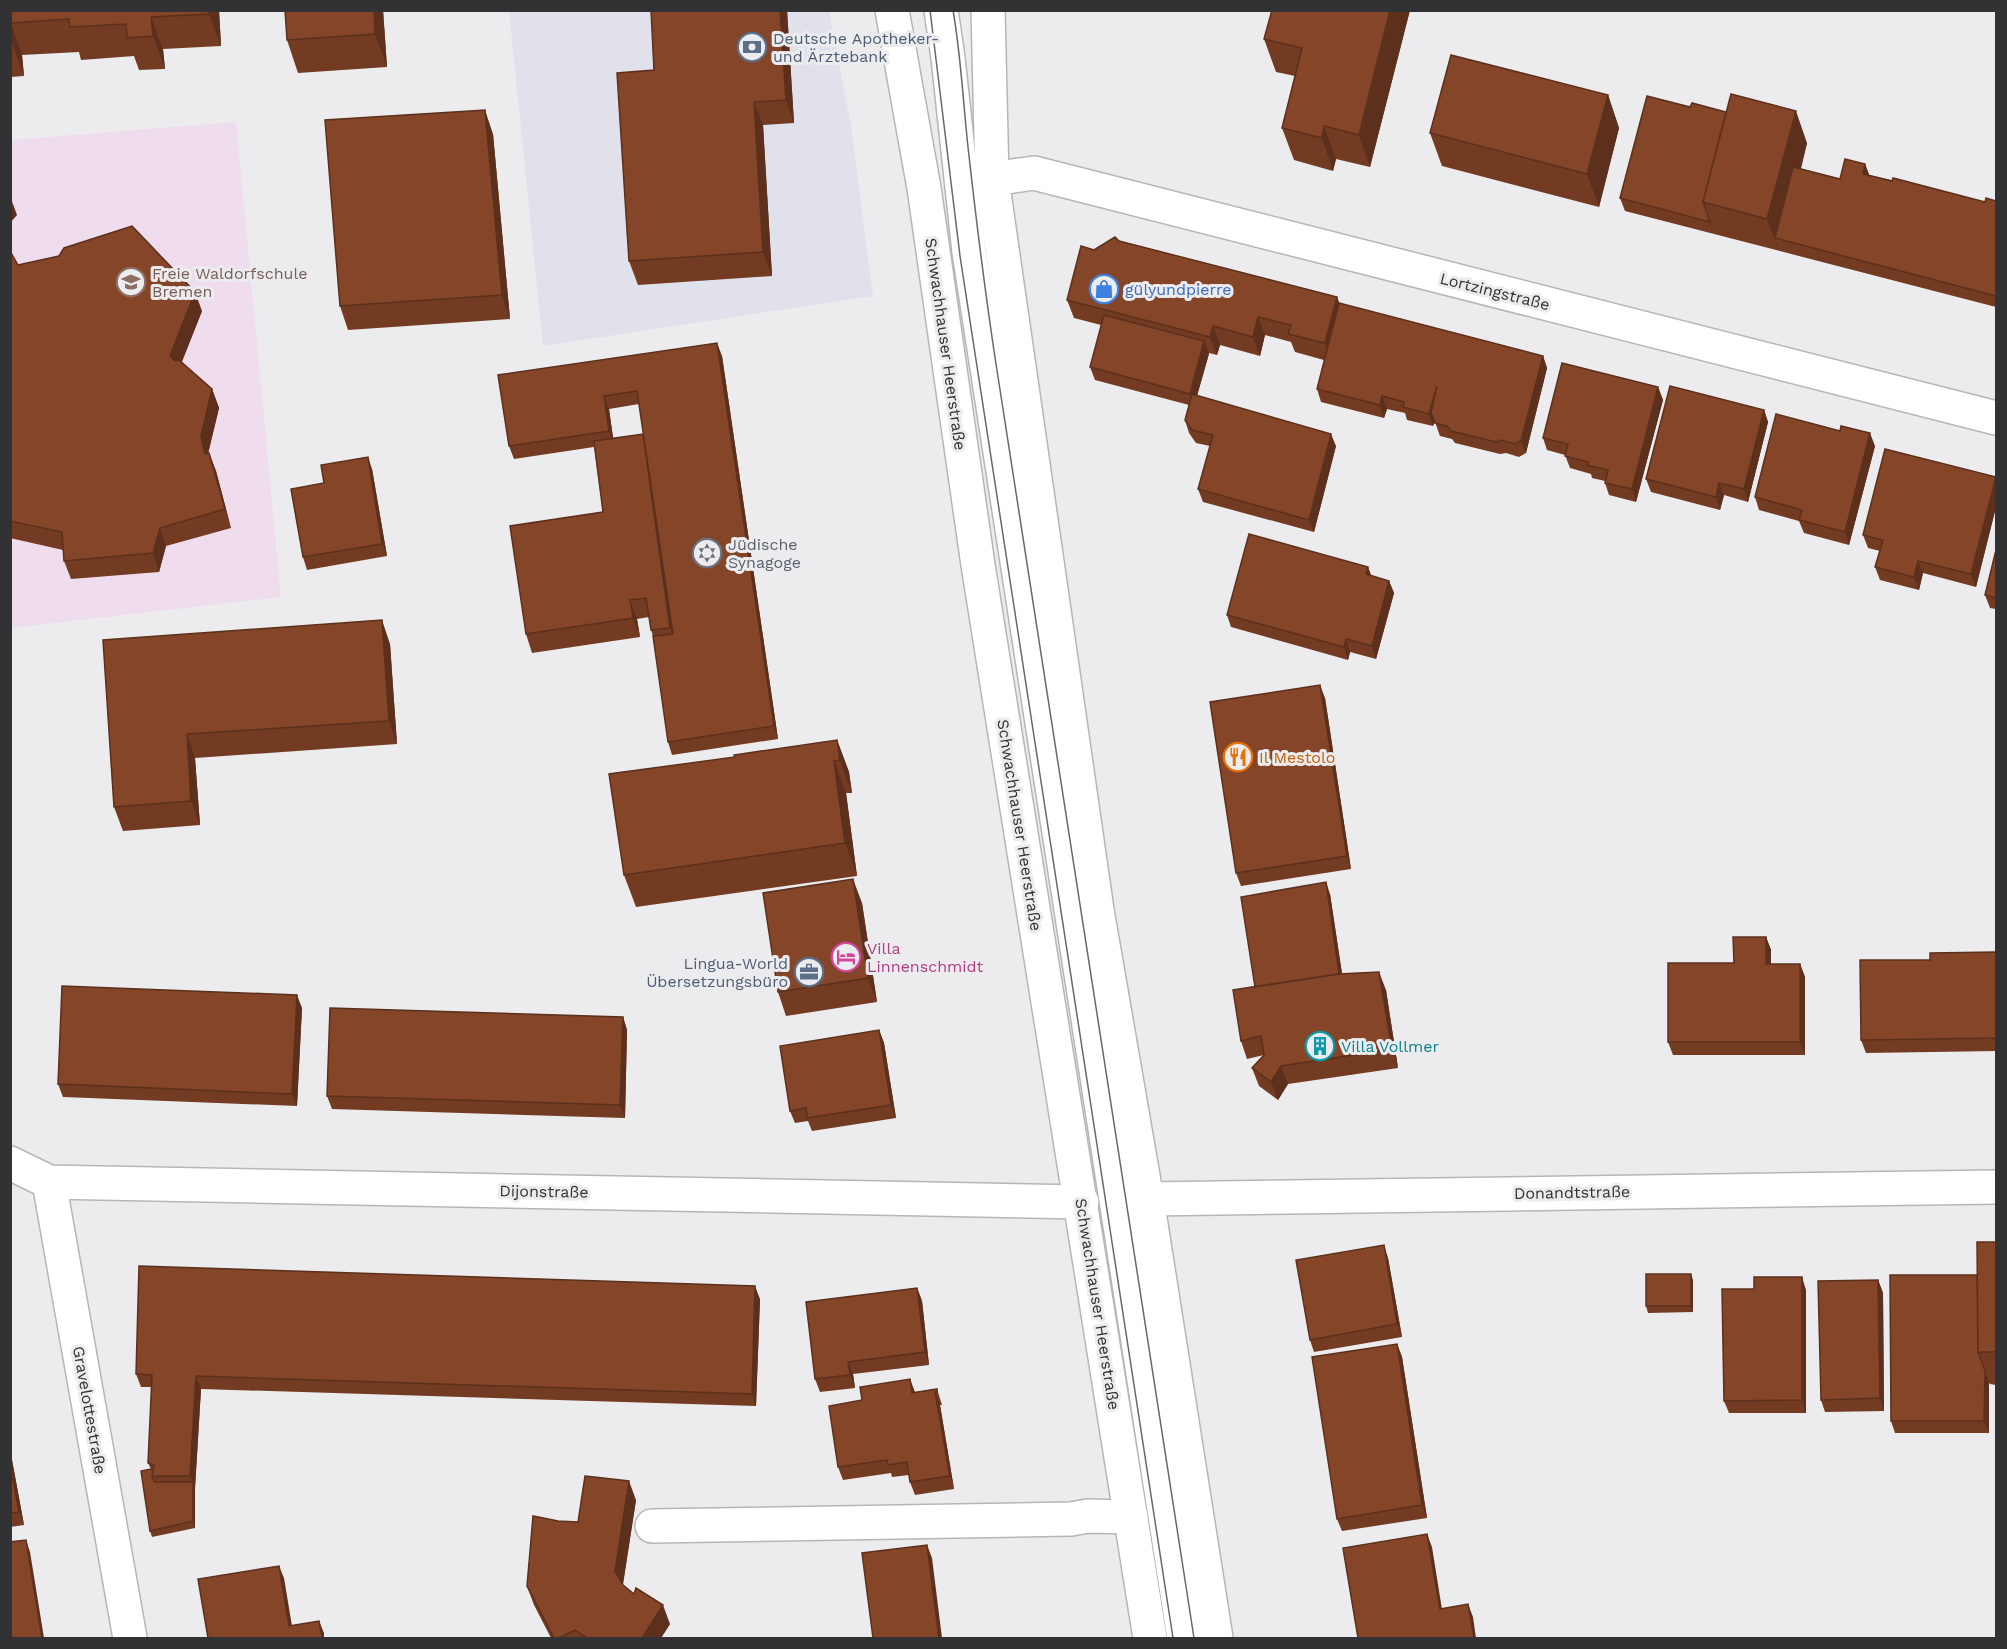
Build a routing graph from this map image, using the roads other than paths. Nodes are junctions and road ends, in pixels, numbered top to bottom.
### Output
1 (892, 10) edge
2 (941, 10) edge
3 (988, 10) edge
4 (992, 179) junction
5 (1996, 418) edge
6 (10, 1163) edge
7 (49, 1182) junction
8 (1996, 1187) edge
9 (1147, 1198) junction
10 (1082, 1202) junction
11 (1131, 1517) junction
12 (652, 1526) dead end
13 (130, 1638) edge
14 (1150, 1638) edge
15 (1184, 1638) edge
16 (1216, 1638) edge

1 - 10 street, Schwachhauser Heerstraße
2 - 15 street
3 - 4 street
4 - 5 street, Lortzingstraße
4 - 9 street
6 - 7 street, Dijonstraße
7 - 10 street, Dijonstraße
7 - 13 street, Gravelottestraße
8 - 9 street, Donandtstraße
9 - 16 street
10 - 11 street, Schwachhauser Heerstraße
11 - 12 street
11 - 14 street, Schwachhauser Heerstraße

